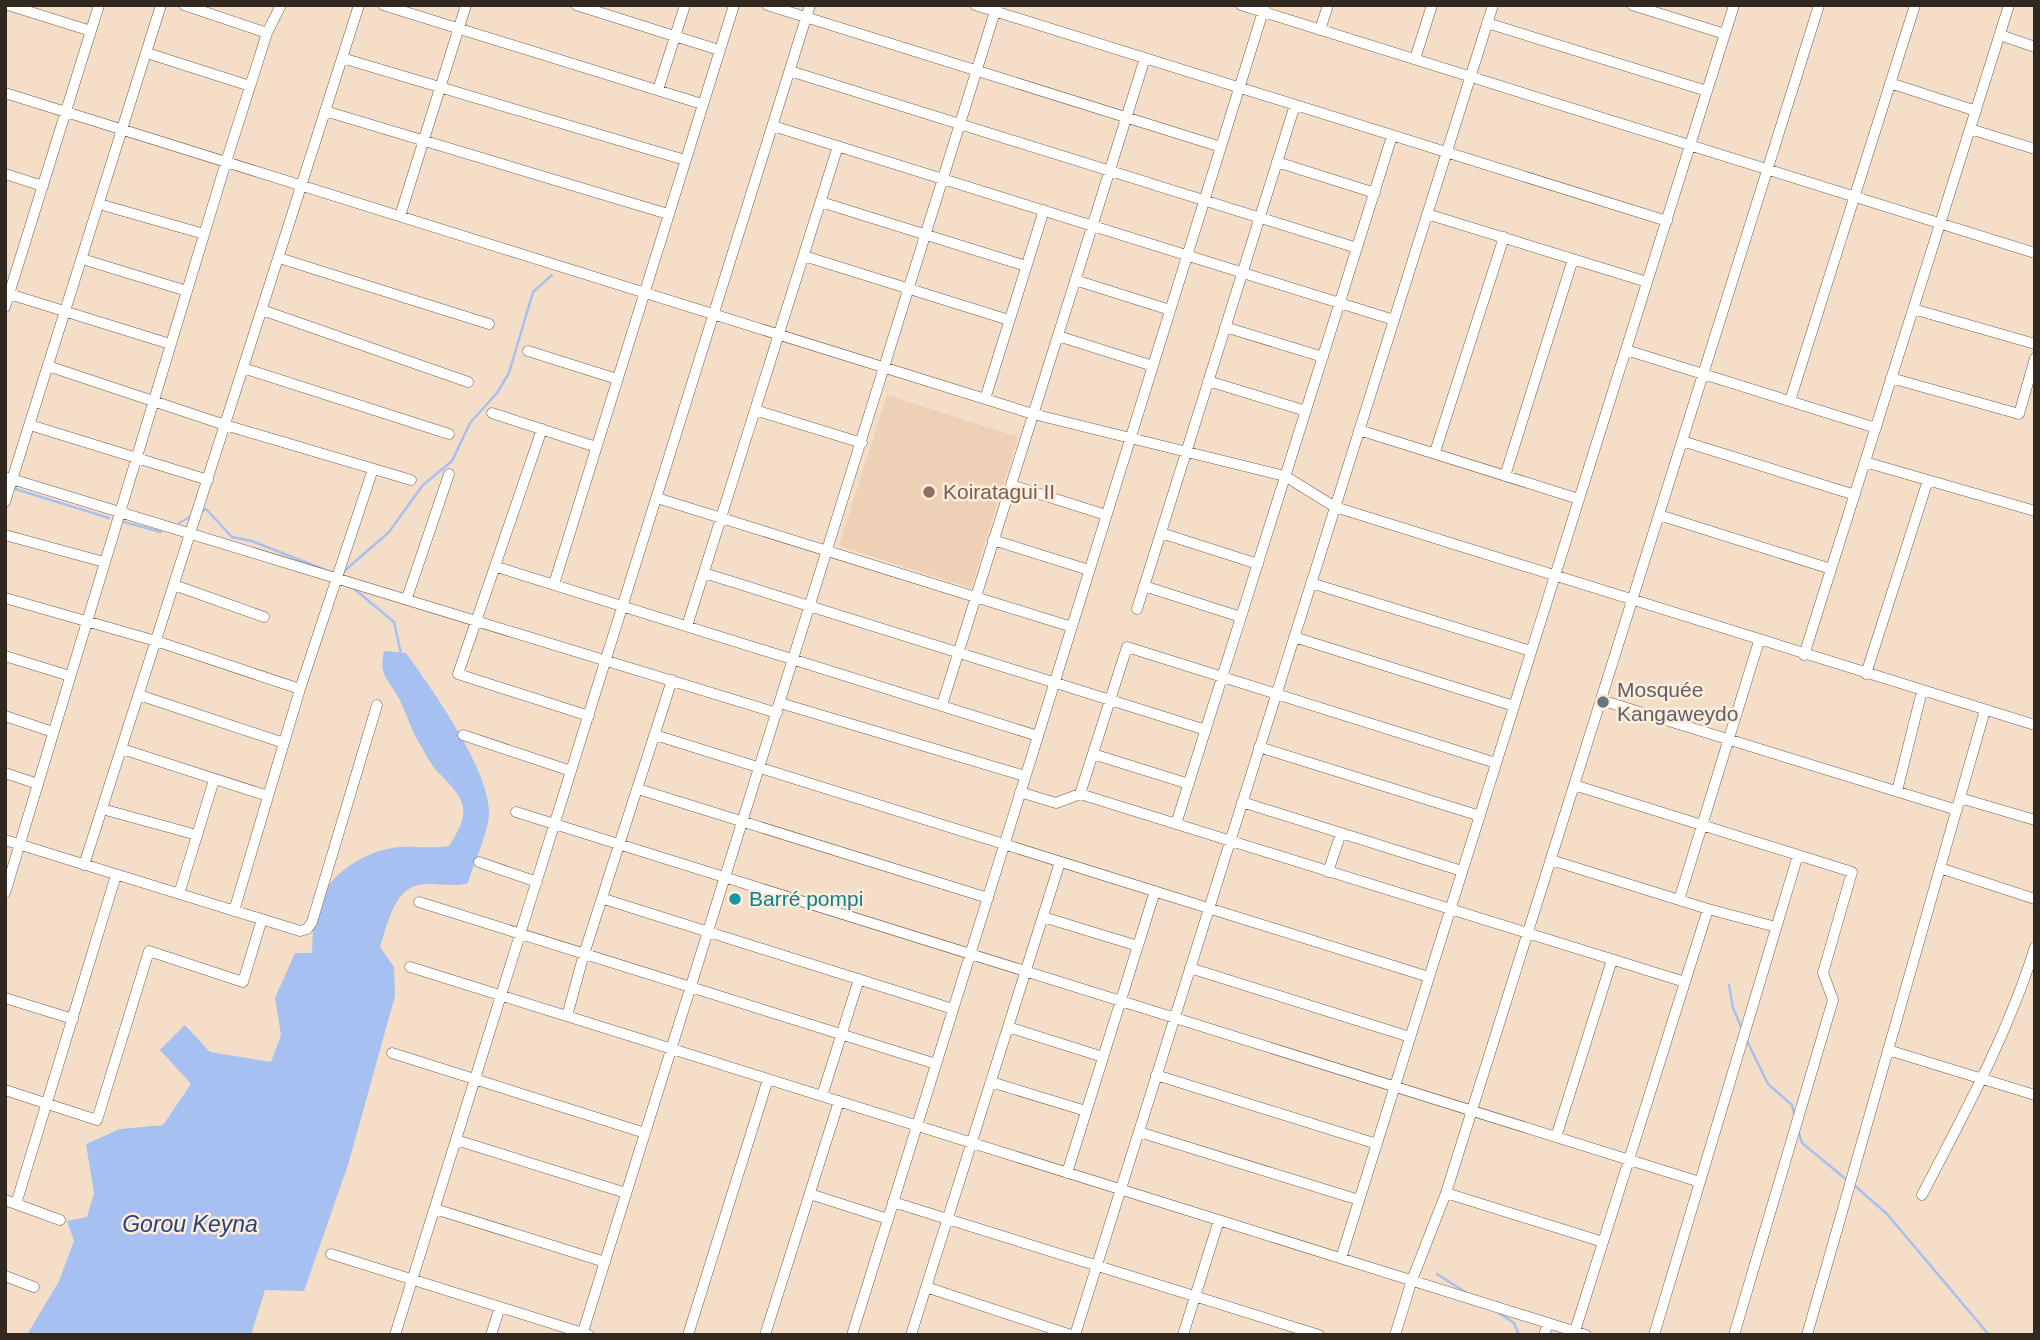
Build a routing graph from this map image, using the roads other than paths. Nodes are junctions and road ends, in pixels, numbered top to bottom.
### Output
1 (8, 5) edge
2 (99, 5) edge
3 (161, 5) edge
4 (184, 5) edge
5 (281, 5) edge
6 (359, 5) edge
7 (383, 5) edge
8 (466, 5) edge
9 (576, 5) edge
10 (685, 5) edge
11 (734, 5) edge
12 (767, 5) edge
13 (810, 5) edge
14 (975, 5) edge
15 (1241, 5) edge
16 (1328, 5) edge
17 (1432, 5) edge
18 (1493, 5) edge
19 (1632, 5) edge
20 (1734, 5) edge
21 (1819, 5) edge
22 (1915, 5) edge
23 (2009, 5) edge
24 (996, 8) edge
25 (1264, 9) edge
26 (806, 18) junction
27 (1487, 23) junction
28 (459, 29) junction
29 (1320, 30) junction
30 (91, 31) junction
31 (267, 33) junction
32 (1725, 34) junction
33 (2000, 35) junction
34 (675, 37) junction
35 (2035, 47) edge
36 (719, 50) junction
37 (146, 53) junction
38 (342, 58) junction
39 (1145, 58) junction
40 (1415, 60) junction
41 (790, 71) junction
42 (976, 71) junction
43 (1470, 77) junction
44 (1890, 83) junction
45 (250, 86) junction
46 (441, 86) junction
47 (1239, 88) junction
48 (658, 90) junction
49 (1707, 92) junction
50 (5, 93) edge
51 (702, 104) junction
52 (1295, 105) junction
53 (326, 111) junction
54 (1976, 111) junction
55 (66, 112) junction
56 (1126, 117) junction
57 (960, 124) junction
58 (773, 126) junction
59 (122, 130) junction
60 (1970, 130) junction
61 (1392, 136) junction
62 (424, 140) junction
63 (1690, 145) junction
64 (838, 146) junction
65 (1221, 147) junction
66 (2035, 149) edge
67 (1446, 153) junction
68 (685, 160) junction
69 (226, 162) junction
70 (1277, 162) junction
71 (1768, 169) junction
72 (1110, 171) junction
73 (5, 174) edge
74 (943, 179) junction
75 (43, 186) junction
76 (302, 186) junction
77 (1374, 193) junction
78 (1855, 196) junction
79 (1204, 201) junction
80 (821, 202) junction
81 (99, 204) junction
82 (1044, 210) junction
83 (668, 214) junction
84 (1427, 214) junction
85 (400, 216) junction
86 (1259, 218) junction
87 (1667, 221) junction
88 (1940, 223) junction
89 (1092, 226) junction
90 (204, 234) junction
91 (926, 234) junction
92 (1503, 237) junction
93 (1357, 248) junction
94 (2035, 253) edge
95 (1187, 255) junction
96 (804, 256) junction
97 (279, 258) junction
98 (82, 259) junction
99 (1573, 259) junction
100 (1026, 266) junction
101 (1242, 272) junction
102 (1075, 280) junction
103 (1647, 282) junction
104 (909, 289) junction
105 (187, 292) junction
106 (644, 292) junction
107 (7, 294) edge
108 (1340, 303) junction
109 (5, 307) edge
110 (1913, 309) junction
111 (262, 310) junction
112 (1170, 310) junction
113 (65, 312) junction
114 (714, 314) junction
115 (1009, 320) junction
116 (1394, 320) junction
117 (489, 324) dead end
118 (1225, 327) junction
119 (779, 335) junction
120 (1058, 336) junction
121 (170, 344) junction
122 (2035, 344) edge
123 (1626, 350) junction
124 (528, 351) dead end
125 (1323, 357) junction
126 (2035, 358) edge
127 (48, 366) junction
128 (1153, 366) junction
129 (243, 368) junction
130 (886, 368) junction
131 (1703, 374) junction
132 (1891, 378) junction
133 (617, 379) junction
134 (1208, 381) junction
135 (468, 382) dead end
136 (985, 399) junction
137 (152, 401) junction
138 (1790, 401) junction
139 (755, 410) junction
140 (1306, 411) junction
141 (492, 413) dead end
142 (1033, 414) junction
143 (30, 425) junction
144 (225, 425) junction
145 (1876, 428) junction
146 (542, 429) junction
147 (1359, 430) junction
148 (449, 433) dead end
149 (1130, 440) junction
150 (1682, 441) junction
151 (862, 443) junction
152 (596, 447) junction
153 (1186, 452) junction
154 (1434, 452) junction
155 (135, 457) junction
156 (1865, 462) junction
157 (373, 469) junction
158 (449, 474) dead end
159 (1285, 476) junction
160 (1505, 476) junction
161 (9, 478) edge
162 (208, 480) junction
163 (411, 480) dead end
164 (1928, 480) junction
165 (1011, 485) junction
166 (1855, 495) junction
167 (657, 498) junction
168 (1579, 499) junction
169 (5, 502) edge
170 (1335, 507) junction
171 (2035, 511) edge
172 (119, 512) junction
173 (1107, 515) junction
174 (1659, 515) junction
175 (721, 518) junction
176 (1161, 533) junction
177 (190, 534) junction
178 (5, 535) edge
179 (993, 540) junction
180 (828, 551) junction
181 (104, 562) junction
182 (1258, 564) junction
183 (497, 566) junction
184 (1832, 569) junction
185 (1089, 570) junction
186 (704, 573) junction
187 (338, 577) junction
188 (1555, 577) junction
189 (1311, 583) junction
190 (554, 584) junction
191 (174, 585) junction
192 (1144, 586) junction
193 (975, 597) junction
194 (5, 598) edge
195 (407, 598) junction
196 (1632, 601) junction
197 (623, 606) junction
198 (811, 606) junction
199 (1137, 609) dead end
200 (264, 617) dead end
201 (1241, 617) junction
202 (87, 621) junction
203 (477, 621) junction
204 (687, 626) junction
205 (1072, 627) junction
206 (1294, 637) junction
207 (156, 641) junction
208 (1759, 641) junction
209 (1531, 651) junction
210 (958, 652) junction
211 (1804, 655) junction
212 (5, 656) edge
213 (794, 659) junction
214 (606, 661) junction
215 (1866, 674) junction
216 (70, 676) junction
217 (1223, 677) junction
218 (672, 680) junction
219 (1055, 682) junction
220 (299, 689) junction
221 (1922, 691) junction
222 (1276, 694) junction
223 (139, 695) junction
224 (1110, 700) junction
225 (1601, 700) junction
226 (377, 705) dead end
227 (942, 705) junction
228 (1514, 706) junction
229 (779, 708) junction
230 (1985, 710) junction
231 (5, 716) edge
232 (589, 716) junction
233 (2035, 725) edge
234 (1206, 730) junction
235 (53, 732) junction
236 (463, 735) dead end
237 (655, 735) junction
238 (1038, 736) junction
239 (1728, 739) junction
240 (284, 743) junction
241 (1259, 747) junction
242 (122, 748) junction
243 (1093, 754) junction
244 (1496, 763) junction
245 (760, 768) junction
246 (572, 771) junction
247 (5, 773) edge
248 (1026, 776) junction
249 (215, 780) junction
250 (38, 784) junction
251 (1189, 784) junction
252 (1574, 785) junction
253 (638, 789) junction
254 (1897, 791) junction
255 (1020, 792) junction
256 (1080, 794) junction
257 (268, 796) junction
258 (1960, 798) junction
259 (1242, 802) junction
260 (102, 809) junction
261 (1957, 810) junction
262 (516, 812) dead end
263 (1480, 816) junction
264 (2035, 820) edge
265 (743, 822) junction
266 (555, 824) junction
267 (1176, 824) junction
268 (1701, 825) junction
269 (1341, 833) junction
270 (197, 835) junction
271 (5, 840) edge
272 (1230, 841) junction
273 (1004, 844) junction
274 (20, 845) junction
275 (621, 845) junction
276 (1798, 855) junction
277 (1551, 860) junction
278 (479, 862) dead end
279 (1060, 862) junction
280 (85, 865) junction
281 (1940, 868) junction
282 (1462, 871) junction
283 (1328, 872) junction
284 (116, 874) junction
285 (725, 878) junction
286 (537, 882) junction
287 (1155, 891) junction
288 (5, 894) edge
289 (179, 894) junction
290 (988, 898) junction
291 (604, 899) junction
292 (2035, 899) edge
293 (1679, 900) junction
294 (419, 902) dead end
295 (1209, 908) junction
296 (1450, 909) junction
297 (1707, 909) junction
298 (234, 911) junction
299 (1043, 917) junction
300 (262, 919) junction
301 (1776, 927) junction
302 (708, 932) junction
303 (1528, 933) junction
304 (521, 934) junction
305 (1138, 946) junction
306 (2035, 947) edge
307 (584, 954) junction
308 (970, 954) junction
309 (1612, 960) junction
310 (410, 967) dead end
311 (1190, 968) junction
312 (1026, 972) junction
313 (1429, 977) junction
314 (859, 979) junction
315 (1685, 982) junction
316 (2023, 985) junction
317 (691, 988) junction
318 (2035, 988) edge
319 (501, 996) junction
320 (5, 998) edge
321 (1121, 1001) junction
322 (953, 1009) junction
323 (567, 1016) junction
324 (1174, 1018) junction
325 (72, 1019) junction
326 (1008, 1027) junction
327 (842, 1035) junction
328 (1410, 1037) junction
329 (671, 1049) junction
330 (1888, 1050) junction
331 (392, 1054) dead end
332 (1103, 1056) junction
333 (936, 1064) junction
334 (1156, 1075) junction
335 (1982, 1078) junction
336 (475, 1079) junction
337 (768, 1079) junction
338 (991, 1082) junction
339 (1395, 1087) junction
340 (5, 1090) edge
341 (2035, 1095) edge
342 (822, 1096) junction
343 (839, 1101) junction
344 (47, 1104) junction
345 (1086, 1111) junction
346 (1472, 1111) junction
347 (917, 1126) junction
348 (1139, 1132) junction
349 (645, 1133) junction
350 (1556, 1137) junction
351 (456, 1140) junction
352 (972, 1143) junction
353 (1377, 1144) junction
354 (1629, 1160) junction
355 (1067, 1173) junction
356 (1700, 1182) junction
357 (1121, 1189) junction
358 (626, 1193) junction
359 (1446, 1193) junction
360 (810, 1194) junction
361 (1922, 1195) dead end
362 (1359, 1200) junction
363 (10, 1202) edge
364 (893, 1202) junction
365 (435, 1209) junction
366 (888, 1219) junction
367 (948, 1219) junction
368 (60, 1220) dead end
369 (1219, 1220) junction
370 (1603, 1242) junction
371 (331, 1254) dead end
372 (1341, 1258) junction
373 (605, 1262) junction
374 (1097, 1265) junction
375 (5, 1276) edge
376 (413, 1280) junction
377 (1412, 1280) junction
378 (34, 1287) dead end
379 (926, 1287) junction
380 (1195, 1296) junction
381 (499, 1307) junction
382 (1548, 1323) junction
383 (1575, 1331) junction
384 (584, 1334) edge
385 (396, 1335) edge
386 (491, 1335) edge
387 (688, 1335) edge
388 (765, 1335) edge
389 (852, 1335) edge
390 (912, 1335) edge
391 (1073, 1335) edge
392 (1183, 1335) edge
393 (1319, 1335) edge
394 (1395, 1335) edge
395 (1544, 1335) edge
396 (1586, 1335) edge
397 (1654, 1335) edge
398 (1734, 1335) edge
399 (1807, 1335) edge

1 - 30 street
2 - 30 street
3 - 37 street
4 - 31 street
5 - 31 street
6 - 38 street
7 - 28 street
8 - 28 street
9 - 34 street
10 - 34 street
11 - 36 street
12 - 26 street
13 - 26 street
14 - 24 street
15 - 25 street
16 - 29 street
17 - 40 street
18 - 27 street
19 - 32 street
20 - 32 street
21 - 71 street
22 - 44 street
23 - 33 street
24 - 39 street
24 - 42 street
25 - 29 street
25 - 47 street
26 - 41 street
26 - 42 street
27 - 43 street
27 - 49 street
28 - 46 street
28 - 48 street
29 - 40 street
30 - 55 street
31 - 45 street
32 - 49 street
33 - 35 street
33 - 54 street
34 - 36 street
34 - 48 street
36 - 51 street
37 - 45 street
37 - 59 street
38 - 46 street
38 - 53 street
39 - 47 street
39 - 56 street
40 - 43 street
41 - 57 street
41 - 58 street
42 - 56 street
42 - 57 street
43 - 63 street
43 - 67 street
44 - 54 street
44 - 78 street
45 - 69 street
46 - 62 street
46 - 68 street
47 - 52 street
47 - 65 street
48 - 51 street
49 - 63 street
50 - 55 street
51 - 68 street
52 - 61 street
52 - 70 street
53 - 62 street
53 - 76 street
54 - 60 street
55 - 59 street
55 - 75 street
56 - 65 street
56 - 72 street
57 - 72 street
57 - 74 street
58 - 64 street
58 - 114 street
59 - 69 street
59 - 81 street
60 - 66 street
60 - 88 street
61 - 67 street
61 - 77 street
62 - 83 street
62 - 85 street
63 - 71 street
63 - 87 street
64 - 74 street
64 - 80 street
65 - 79 street
67 - 84 street
67 - 87 street
68 - 83 street
69 - 76 street
69 - 90 street
70 - 77 street
70 - 86 street
71 - 78 street
71 - 131 street
72 - 79 street
72 - 89 street
73 - 75 street
74 - 82 street
74 - 91 street
75 - 107 street
76 - 85 street
76 - 97 street
77 - 93 street
78 - 88 street
78 - 138 street
79 - 86 street
79 - 95 street
80 - 91 street
80 - 96 street
81 - 90 street
81 - 98 street
82 - 89 street
82 - 100 street
83 - 106 street
84 - 92 street
84 - 116 street
85 - 106 street
86 - 93 street
86 - 101 street
87 - 103 street
88 - 94 street
88 - 110 street
89 - 95 street
89 - 102 street
90 - 105 street
91 - 100 street
91 - 104 street
92 - 99 street
92 - 154 street
93 - 108 street
95 - 101 street
95 - 112 street
96 - 104 street
96 - 119 street
97 - 111 street
97 - 117 street
98 - 105 street
98 - 113 street
99 - 103 street
99 - 160 street
100 - 115 street
101 - 108 street
101 - 118 street
102 - 112 street
102 - 120 street
103 - 123 street
104 - 115 street
104 - 130 street
105 - 121 street
106 - 114 street
106 - 133 street
107 - 109 street
107 - 113 street
108 - 116 street
108 - 125 street
110 - 122 street
110 - 132 street
111 - 129 street
111 - 135 street
112 - 128 street
113 - 121 street
113 - 127 street
114 - 119 street
114 - 167 street
115 - 136 street
116 - 147 street
118 - 125 street
118 - 134 street
119 - 130 street
119 - 139 street
120 - 128 street
120 - 142 street
121 - 137 street
123 - 131 street
123 - 168 street
124 - 133 street
125 - 140 street
126 - 132 street
127 - 137 street
127 - 143 street
128 - 149 street
129 - 144 street
129 - 148 street
130 - 136 street
130 - 151 street
131 - 138 street
131 - 150 street
132 - 145 street
133 - 152 street
134 - 140 street
134 - 153 street
136 - 142 street
137 - 144 street
137 - 155 street
138 - 145 street
139 - 151 street
139 - 175 street
140 - 159 street
141 - 146 street
142 - 149 street
142 - 165 street
143 - 155 street
143 - 161 street
144 - 157 street
144 - 162 street
145 - 156 street
146 - 152 street
146 - 183 street
147 - 154 street
147 - 170 street
149 - 153 street
149 - 173 street
150 - 166 street
150 - 174 street
151 - 180 street
152 - 190 street
153 - 159 street
153 - 176 street
154 - 160 street
155 - 162 street
155 - 172 street
156 - 164 street
156 - 166 street
157 - 163 street
157 - 187 street
158 - 195 street
159 - 170 street
159 - 182 street
160 - 168 street
161 - 169 street
161 - 172 street
162 - 177 street
164 - 171 street
164 - 215 street
165 - 173 street
165 - 179 street
166 - 184 street
167 - 175 street
167 - 197 street
168 - 188 street
170 - 188 street
170 - 189 street
172 - 177 street
172 - 181 street
173 - 185 street
174 - 184 street
174 - 196 street
175 - 180 street
175 - 186 street
176 - 182 street
176 - 192 street
177 - 187 street
177 - 191 street
178 - 181 street
179 - 185 street
179 - 193 street
180 - 193 street
180 - 198 street
181 - 202 street
182 - 201 street
183 - 190 street
183 - 203 street
184 - 211 street
185 - 205 street
186 - 198 street
186 - 204 street
187 - 195 street
187 - 220 street
188 - 196 street
188 - 209 street
189 - 206 street
189 - 209 street
190 - 197 street
191 - 200 street
191 - 207 street
192 - 199 street
192 - 201 street
193 - 205 street
193 - 210 street
194 - 202 street
195 - 203 street
196 - 208 street
196 - 225 street
197 - 204 street
197 - 214 street
198 - 210 street
198 - 213 street
201 - 217 street
202 - 207 street
202 - 216 street
203 - 214 street
203 - 232 street
204 - 213 street
205 - 219 street
206 - 222 street
206 - 228 street
207 - 220 street
207 - 223 street
208 - 211 street
208 - 239 street
209 - 228 street
210 - 219 street
210 - 227 street
211 - 215 street
212 - 216 street
213 - 227 street
213 - 229 street
214 - 218 street
214 - 232 street
215 - 221 street
216 - 235 street
217 - 222 street
217 - 224 street
217 - 234 street
218 - 229 street
218 - 237 street
219 - 224 street
219 - 238 street
220 - 240 street
221 - 230 street
221 - 254 street
222 - 241 street
222 - 244 street
223 - 240 street
223 - 242 street
224 - 234 street
224 - 243 street
225 - 239 street
225 - 252 street
226 - 300 street
227 - 238 street
228 - 244 street
229 - 245 street
229 - 248 street
230 - 233 street
230 - 258 street
231 - 235 street
232 - 246 street
234 - 251 street
235 - 250 street
236 - 246 street
237 - 245 street
237 - 253 street
238 - 248 street
239 - 254 street
239 - 268 street
240 - 257 street
241 - 259 street
241 - 263 street
242 - 249 street
242 - 260 street
243 - 251 street
243 - 256 street
244 - 263 street
245 - 265 street
245 - 273 street
246 - 266 street
247 - 250 street
248 - 255 street
249 - 257 street
249 - 270 street
250 - 274 street
251 - 267 street
252 - 268 street
252 - 277 street
253 - 265 street
253 - 275 street
254 - 261 street
255 - 256 street
255 - 273 street
256 - 267 street
257 - 298 street
258 - 261 street
258 - 264 street
259 - 269 street
259 - 272 street
260 - 270 street
260 - 280 street
261 - 281 street
262 - 266 street
263 - 282 street
265 - 285 street
265 - 290 street
266 - 275 street
266 - 286 street
267 - 272 street
268 - 276 street
268 - 293 street
269 - 282 street
269 - 283 street
270 - 289 street
271 - 274 street
272 - 283 street
272 - 295 street
273 - 279 street
273 - 290 street
274 - 280 street
274 - 288 street
275 - 285 street
275 - 291 street
276 - 301 street
276 - 398 street
277 - 293 street
277 - 303 street
278 - 286 street
279 - 287 street
279 - 299 street
280 - 284 street
281 - 292 street
281 - 330 street
282 - 296 street
283 - 296 street
284 - 289 street
284 - 325 street
285 - 302 street
285 - 308 street
286 - 304 street
287 - 295 street
287 - 305 street
289 - 298 street
290 - 308 street
291 - 302 street
291 - 307 street
293 - 297 street
294 - 304 street
295 - 311 street
295 - 313 street
296 - 303 street
296 - 313 street
297 - 301 street
297 - 315 street
298 - 300 street
299 - 305 street
299 - 312 street
300 - 344 street
301 - 356 street
302 - 314 street
302 - 317 street
303 - 309 street
303 - 346 street
304 - 307 street
304 - 319 street
305 - 321 street
306 - 316 street
307 - 317 street
307 - 323 street
308 - 312 street
308 - 322 street
309 - 315 street
309 - 350 street
310 - 319 street
311 - 324 street
311 - 328 street
312 - 321 street
312 - 326 street
313 - 328 street
314 - 322 street
314 - 327 street
315 - 354 street
316 - 318 street
316 - 335 street
317 - 327 street
317 - 329 street
319 - 323 street
319 - 336 street
320 - 325 street
321 - 324 street
321 - 332 street
322 - 333 street
323 - 329 street
324 - 334 street
324 - 339 street
325 - 344 street
326 - 332 street
326 - 338 street
327 - 333 street
327 - 342 street
328 - 339 street
329 - 337 street
329 - 349 street
330 - 335 street
330 - 399 street
331 - 336 street
332 - 345 street
333 - 347 street
334 - 348 street
334 - 353 street
335 - 341 street
335 - 361 street
336 - 349 street
336 - 351 street
337 - 342 street
337 - 387 street
338 - 345 street
338 - 352 street
339 - 346 street
339 - 353 street
340 - 344 street
342 - 343 street
343 - 347 street
343 - 360 street
344 - 363 street
345 - 355 street
346 - 350 street
346 - 359 street
347 - 352 street
347 - 364 street
348 - 357 street
348 - 362 street
349 - 358 street
350 - 354 street
351 - 358 street
351 - 365 street
352 - 355 street
352 - 367 street
353 - 362 street
354 - 356 street
354 - 370 street
355 - 357 street
356 - 397 street
357 - 369 street
357 - 374 street
358 - 373 street
359 - 370 street
359 - 377 street
360 - 366 street
360 - 388 street
362 - 372 street
363 - 368 street
364 - 366 street
364 - 367 street
365 - 373 street
365 - 376 street
366 - 389 street
367 - 374 street
367 - 379 street
369 - 372 street
369 - 380 street
370 - 383 street
371 - 376 street
372 - 377 street
373 - 384 street
374 - 380 street
374 - 391 street
375 - 378 street
376 - 381 street
376 - 385 street
377 - 382 street
377 - 394 street
379 - 390 street
379 - 391 street
380 - 392 street
380 - 393 street
381 - 384 street
381 - 386 street
382 - 383 street
382 - 395 street
383 - 396 street

